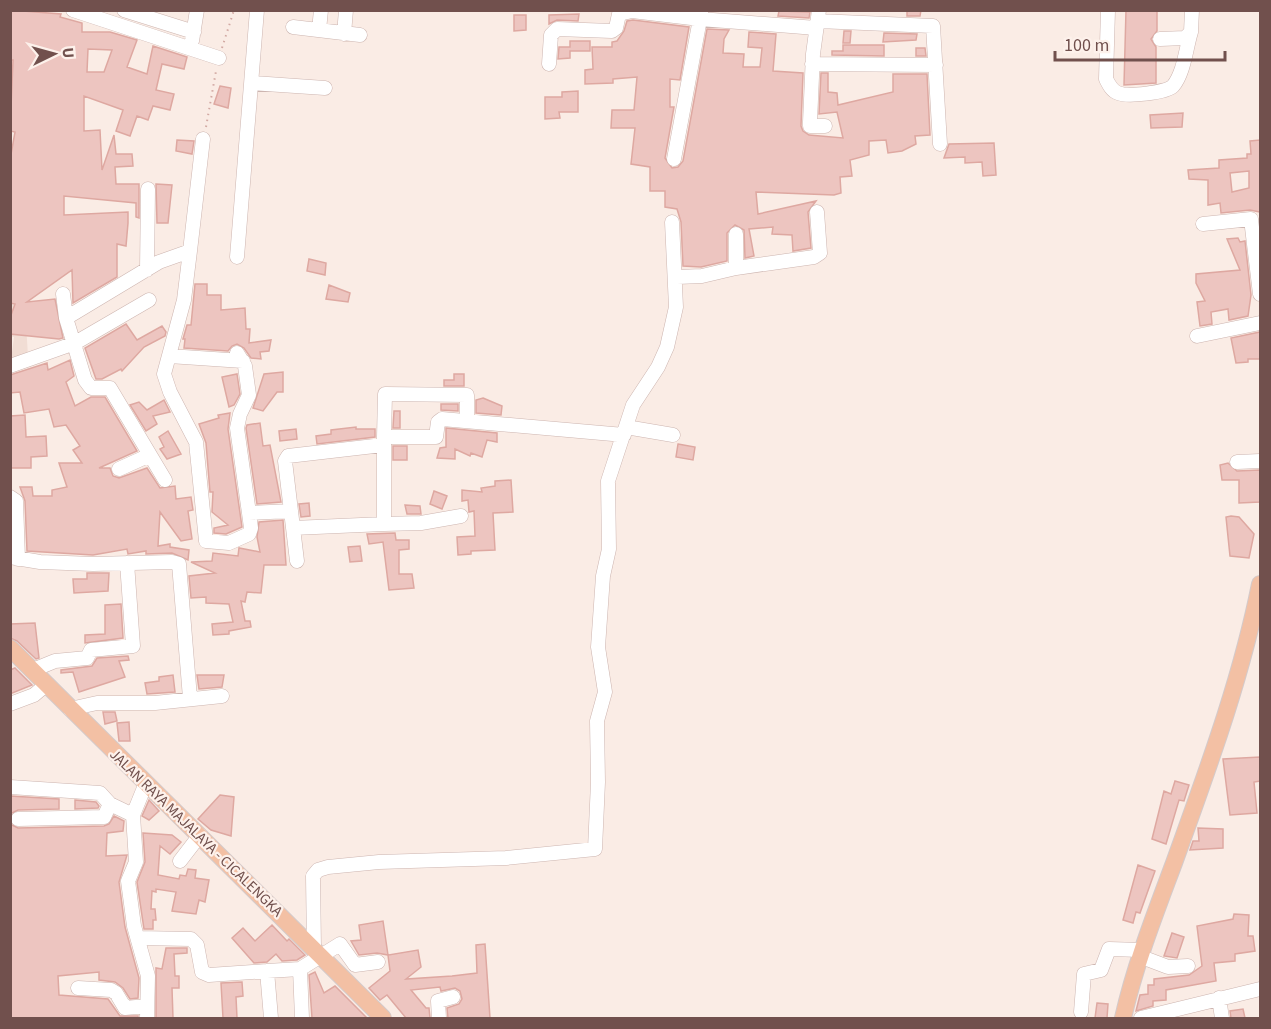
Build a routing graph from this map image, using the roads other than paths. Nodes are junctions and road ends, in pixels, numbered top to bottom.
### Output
1 (123, 10) edge
2 (198, 10) edge
3 (257, 10) edge
4 (321, 10) edge
5 (346, 10) edge
6 (1108, 10) edge
7 (1192, 10) edge
8 (72, 11) edge
9 (701, 15) edge
10 (818, 20) edge
11 (118, 26) junction
12 (293, 27) dead end
13 (319, 30) junction
14 (194, 32) junction
15 (1191, 32) junction
16 (345, 34) junction
17 (360, 35) dead end
18 (1160, 39) dead end
19 (191, 49) junction
20 (219, 58) road end
21 (549, 64) dead end
22 (812, 64) junction
23 (936, 65) junction
24 (252, 83) junction
25 (325, 88) dead end
26 (825, 126) dead end
27 (204, 139) road end
28 (940, 144) dead end
29 (674, 159) dead end
30 (148, 189) dead end
31 (817, 212) dead end
32 (672, 222) dead end
33 (1203, 224) dead end
34 (736, 234) dead end
35 (189, 251) junction
36 (237, 257) dead end
37 (1259, 264) edge
38 (736, 268) junction
39 (147, 270) junction
40 (676, 277) junction
41 (63, 294) dead end
42 (1260, 294) edge
43 (149, 300) dead end
44 (66, 318) junction
45 (1260, 323) edge
46 (1197, 336) dead end
47 (75, 343) junction
48 (169, 356) junction
49 (10, 366) edge
50 (467, 420) junction
51 (625, 431) junction
52 (673, 435) dead end
53 (384, 441) junction
54 (150, 455) junction
55 (1260, 461) edge
56 (1237, 462) dead end
57 (119, 469) dead end
58 (165, 480) dead end
59 (10, 497) edge
60 (291, 511) junction
61 (249, 513) junction
62 (461, 516) dead end
63 (384, 524) junction
64 (293, 528) junction
65 (14, 558) edge
66 (297, 561) dead end
67 (127, 563) junction
68 (1260, 585) edge
69 (10, 648) edge
70 (33, 670) junction
71 (46, 684) junction
72 (222, 696) dead end
73 (190, 698) junction
74 (10, 704) edge
75 (70, 709) junction
76 (147, 783) junction
77 (10, 787) edge
78 (110, 804) junction
79 (133, 815) junction
80 (18, 819) dead end
81 (200, 835) junction
82 (180, 861) dead end
83 (138, 938) junction
84 (318, 953) junction
85 (1140, 953) junction
86 (378, 962) dead end
87 (1188, 966) dead end
88 (300, 969) junction
89 (267, 971) junction
90 (78, 988) dead end
91 (1260, 989) edge
92 (453, 997) dead end
93 (1219, 998) junction
94 (147, 1012) edge
95 (1081, 1012) dead end
96 (271, 1018) edge
97 (302, 1018) edge
98 (383, 1018) edge
99 (439, 1018) edge
100 (1123, 1018) edge
101 (1141, 1018) edge
102 (1222, 1018) edge

1 - 11 street
1 - 14 street
2 - 14 street
3 - 24 street
4 - 13 street
5 - 16 street
6 - 15 street
7 - 15 street
8 - 11 street
9 - 10 street
9 - 21 street
9 - 29 street
10 - 22 street
10 - 23 street
11 - 19 street
12 - 13 street
13 - 16 street
14 - 19 street
15 - 18 street
16 - 17 street
19 - 20 street
22 - 23 street
22 - 26 street
23 - 28 street
24 - 25 street
24 - 36 street
27 - 35 street
30 - 39 street
31 - 38 street
32 - 40 street
33 - 37 street
34 - 38 street
35 - 39 street
35 - 48 street
37 - 42 street
38 - 40 street
39 - 44 street
40 - 51 street
41 - 44 street
43 - 47 street
44 - 47 street
45 - 46 street
47 - 49 street
47 - 54 street
48 - 61 street
48 - 61 street
50 - 51 street
50 - 53 street
50 - 53 street
51 - 52 street
51 - 84 street
53 - 60 street
53 - 63 street
54 - 57 street
54 - 58 street
55 - 56 street
59 - 65 street
60 - 61 street
60 - 64 street
62 - 63 street
63 - 64 street
64 - 66 street
65 - 67 street
67 - 70 street
67 - 73 street
68 - 85 main road
69 - 70 main road, JALAN RAYA MAJALAYA - CICALENGKA
70 - 71 main road, JALAN RAYA MAJALAYA - CICALENGKA
71 - 74 street
71 - 75 main road, JALAN RAYA MAJALAYA - CICALENGKA
72 - 73 street
73 - 75 street
75 - 76 main road, JALAN RAYA MAJALAYA - CICALENGKA
76 - 79 street
76 - 81 main road, JALAN RAYA MAJALAYA - CICALENGKA
77 - 78 street
78 - 79 street
78 - 80 street
79 - 83 street
81 - 82 street
81 - 84 main road, JALAN RAYA MAJALAYA - CICALENGKA
83 - 89 street
83 - 94 street
84 - 86 street
84 - 88 street
84 - 98 main road, JALAN RAYA MAJALAYA - CICALENGKA
85 - 87 street
85 - 95 street
85 - 100 main road
88 - 89 street
88 - 97 street
89 - 96 street
90 - 94 street
91 - 93 street
92 - 99 street
93 - 101 street
93 - 102 street

